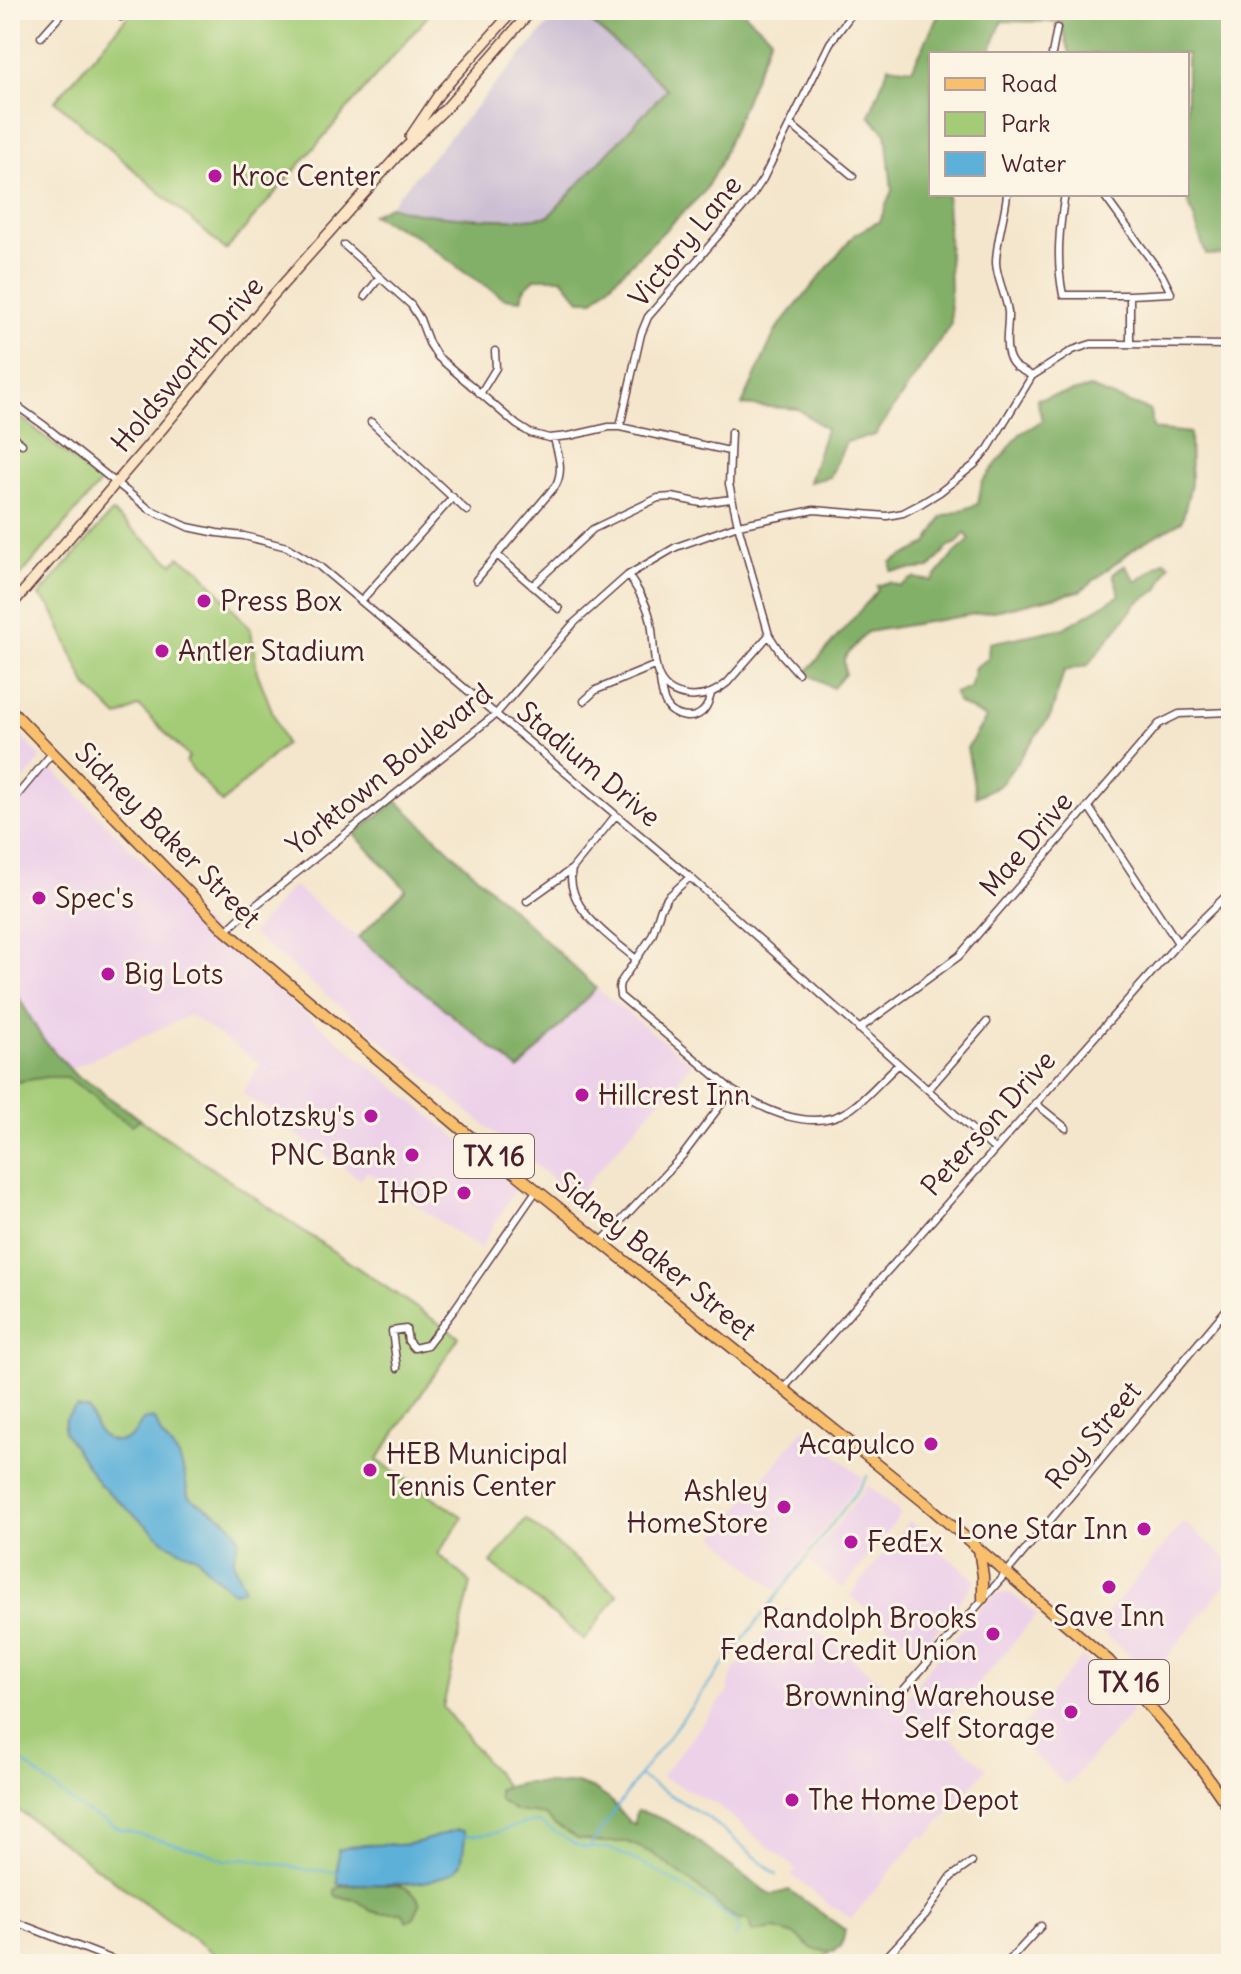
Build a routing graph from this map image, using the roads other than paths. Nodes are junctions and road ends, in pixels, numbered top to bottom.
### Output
1 (65, 10) edge
2 (113, 10) edge
3 (514, 10) edge
4 (532, 10) edge
5 (856, 10) edge
6 (847, 13) edge
7 (121, 17) dead end
8 (1057, 28) dead end
9 (41, 37) dead end
10 (1052, 52) edge
11 (790, 124) junction
12 (400, 153) junction
13 (853, 176) dead end
14 (1007, 196) edge
15 (1065, 196) edge
16 (1104, 196) edge
17 (344, 245) dead end
18 (380, 277) junction
19 (1130, 295) junction
20 (365, 296) dead end
21 (1130, 344) junction
22 (1231, 345) edge
23 (495, 351) dead end
24 (1032, 376) junction
25 (480, 394) junction
26 (10, 401) edge
27 (371, 422) dead end
28 (620, 427) junction
29 (731, 432) dead end
30 (10, 434) edge
31 (554, 438) junction
32 (22, 444) dead end
33 (729, 451) junction
34 (116, 483) junction
35 (453, 497) junction
36 (731, 499) junction
37 (467, 511) dead end
38 (738, 525) junction
39 (497, 555) junction
40 (628, 575) junction
41 (476, 580) dead end
42 (532, 586) junction
43 (361, 601) junction
44 (10, 607) edge
45 (559, 609) dead end
46 (769, 635) junction
47 (654, 666) junction
48 (798, 673) dead end
49 (659, 678) junction
50 (711, 694) junction
51 (584, 701) dead end
52 (10, 709) edge
53 (1231, 712) edge
54 (496, 714) junction
55 (53, 752) junction
56 (10, 804) edge
57 (1088, 806) junction
58 (616, 815) junction
59 (572, 869) junction
60 (690, 877) junction
61 (1231, 891) edge
62 (527, 901) dead end
63 (226, 931) junction
64 (1178, 943) junction
65 (636, 959) junction
66 (987, 1022) dead end
67 (859, 1029) junction
68 (899, 1064) junction
69 (732, 1090) junction
70 (928, 1090) junction
71 (1035, 1103) junction
72 (1066, 1128) dead end
73 (994, 1149) junction
74 (536, 1191) junction
75 (601, 1242) junction
76 (1231, 1306) edge
77 (397, 1368) dead end
78 (783, 1389) junction
79 (979, 1549) junction
80 (1007, 1572) junction
81 (983, 1598) junction
82 (893, 1702) dead end
83 (1231, 1811) edge
84 (972, 1862) dead end
85 (10, 1920) edge
86 (1041, 1926) dead end
87 (124, 1964) edge
88 (880, 1964) edge
89 (1006, 1964) edge

1 - 9 street
2 - 7 street
3 - 12 main road, Holdsworth Drive
4 - 12 main road, Holdsworth Drive
5 - 6 street, Victory Lane
6 - 11 street, Victory Lane
8 - 10 street
11 - 13 street
11 - 28 street, Victory Lane
12 - 34 main road, Holdsworth Drive
14 - 24 street
15 - 19 street
16 - 19 street
17 - 18 street
18 - 20 street
18 - 25 street
19 - 21 street
21 - 22 street, Yorktown Boulevard
21 - 24 street, Yorktown Boulevard
23 - 25 street
24 - 38 street, Yorktown Boulevard
25 - 31 street
26 - 34 street, Stadium Drive
27 - 35 street
28 - 31 street
28 - 33 street
29 - 33 street
30 - 32 street
31 - 39 street
33 - 36 street
34 - 43 street, Stadium Drive
34 - 44 main road, Holdsworth Drive
35 - 37 street
35 - 43 street
36 - 38 street
36 - 42 street
38 - 40 street, Yorktown Boulevard
38 - 46 street
39 - 41 street
39 - 42 street
40 - 47 street
40 - 54 street, Yorktown Boulevard
42 - 45 street
43 - 54 street, Stadium Drive
46 - 48 street
46 - 50 street
47 - 49 street
47 - 51 street
49 - 50 street
49 - 50 street
52 - 55 main road, Sidney Baker Street / TX 16
53 - 57 street, Mae Drive
54 - 58 street, Stadium Drive
54 - 63 street, Yorktown Boulevard
55 - 56 street
55 - 63 main road, Sidney Baker Street / TX 16
57 - 64 street
57 - 67 street, Mae Drive
58 - 59 street
58 - 60 street, Stadium Drive
59 - 62 street
59 - 65 street
60 - 65 street
60 - 67 street, Stadium Drive
61 - 64 street, Peterson Drive
63 - 74 main road, Sidney Baker Street / TX 16
64 - 71 street, Peterson Drive
65 - 69 street
66 - 70 street
67 - 68 street, Stadium Drive
68 - 69 street
68 - 70 street, Stadium Drive
69 - 75 street
70 - 73 street, Stadium Drive
71 - 72 street
71 - 73 street, Peterson Drive
73 - 78 street, Peterson Drive
74 - 75 main road, Sidney Baker Street / TX 16
74 - 77 street
75 - 78 main road, Sidney Baker Street / TX 16
76 - 80 street, Roy Street
78 - 79 main road, Sidney Baker Street / TX 16
79 - 80 main road, Sidney Baker Street / TX 16
79 - 81 main road
80 - 81 street, Roy Street
80 - 83 main road, Sidney Baker Street / TX 16
81 - 82 street, Roy Street
84 - 88 street
85 - 87 street
86 - 89 street

